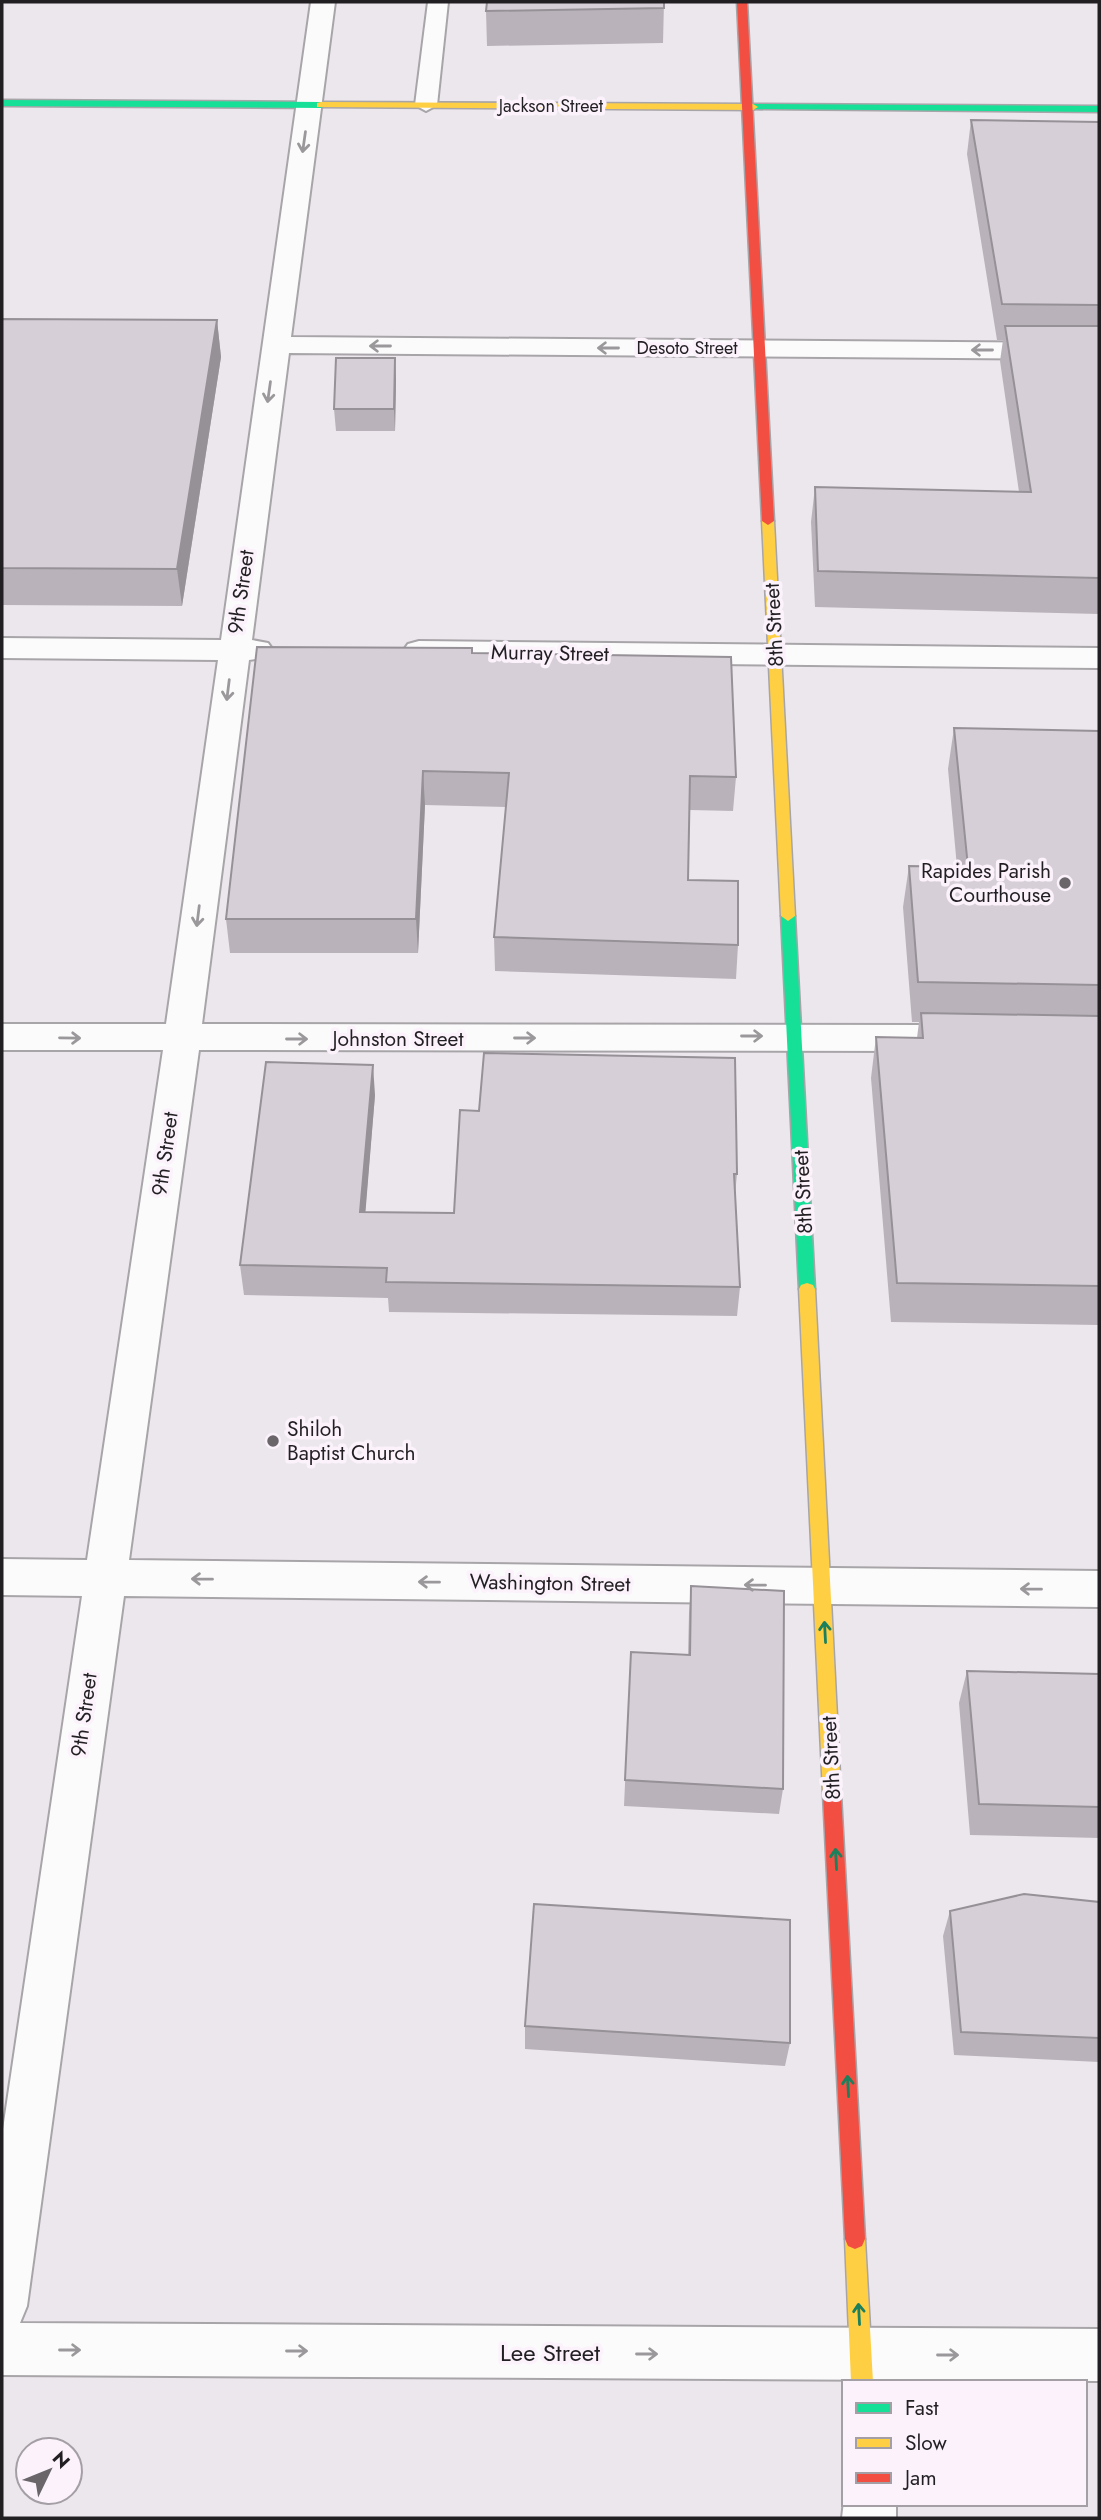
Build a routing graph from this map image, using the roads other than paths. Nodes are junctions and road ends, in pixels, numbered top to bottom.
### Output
1 (323, 2) edge
2 (438, 2) edge
3 (742, 2) edge
4 (2, 103) edge
5 (309, 105) junction
6 (426, 105) junction
7 (748, 107) junction
8 (1099, 109) edge
9 (275, 345) junction
10 (760, 349) junction
11 (1099, 351) edge
12 (2, 648) edge
13 (233, 650) junction
14 (289, 650) edge
15 (386, 651) edge
16 (775, 655) junction
17 (1099, 657) edge
18 (795, 1036) junction
19 (2, 1037) edge
20 (961, 1039) edge
21 (182, 1040) junction
22 (2, 1577) edge
23 (104, 1578) junction
24 (823, 1586) junction
25 (1099, 1589) edge
26 (2, 2306) edge
27 (2, 2349) edge
28 (1099, 2355) edge
29 (862, 2369) edge

1 - 5 street, 9th Street
2 - 6 lane
3 - 7 street, 8th Street
4 - 5 street, Jackson Street
5 - 6 street, Jackson Street
5 -> 9 street, 9th Street
6 - 7 street, Jackson Street
7 - 8 street, Jackson Street
7 - 10 street, 8th Street
10 -> 9 street, Desoto Street
9 -> 13 street, 9th Street
11 -> 10 street, Desoto Street
10 - 16 street, 8th Street
12 - 13 street
13 - 14 street
13 -> 21 street, 9th Street
15 - 16 street, Murray Street
16 - 17 street, Murray Street
16 - 18 street, 8th Street
18 - 20 street, Johnston Street
21 -> 18 street, Johnston Street
18 - 24 street, 8th Street
19 -> 21 street, Johnston Street
21 - 23 street, 9th Street
22 - 23 street, Washington Street
24 -> 23 street, Washington Street
23 - 26 street, 9th Street
25 -> 24 street, Washington Street
29 -> 24 street, 8th Street
27 -> 29 street, Lee Street
29 -> 28 street, Lee Street

